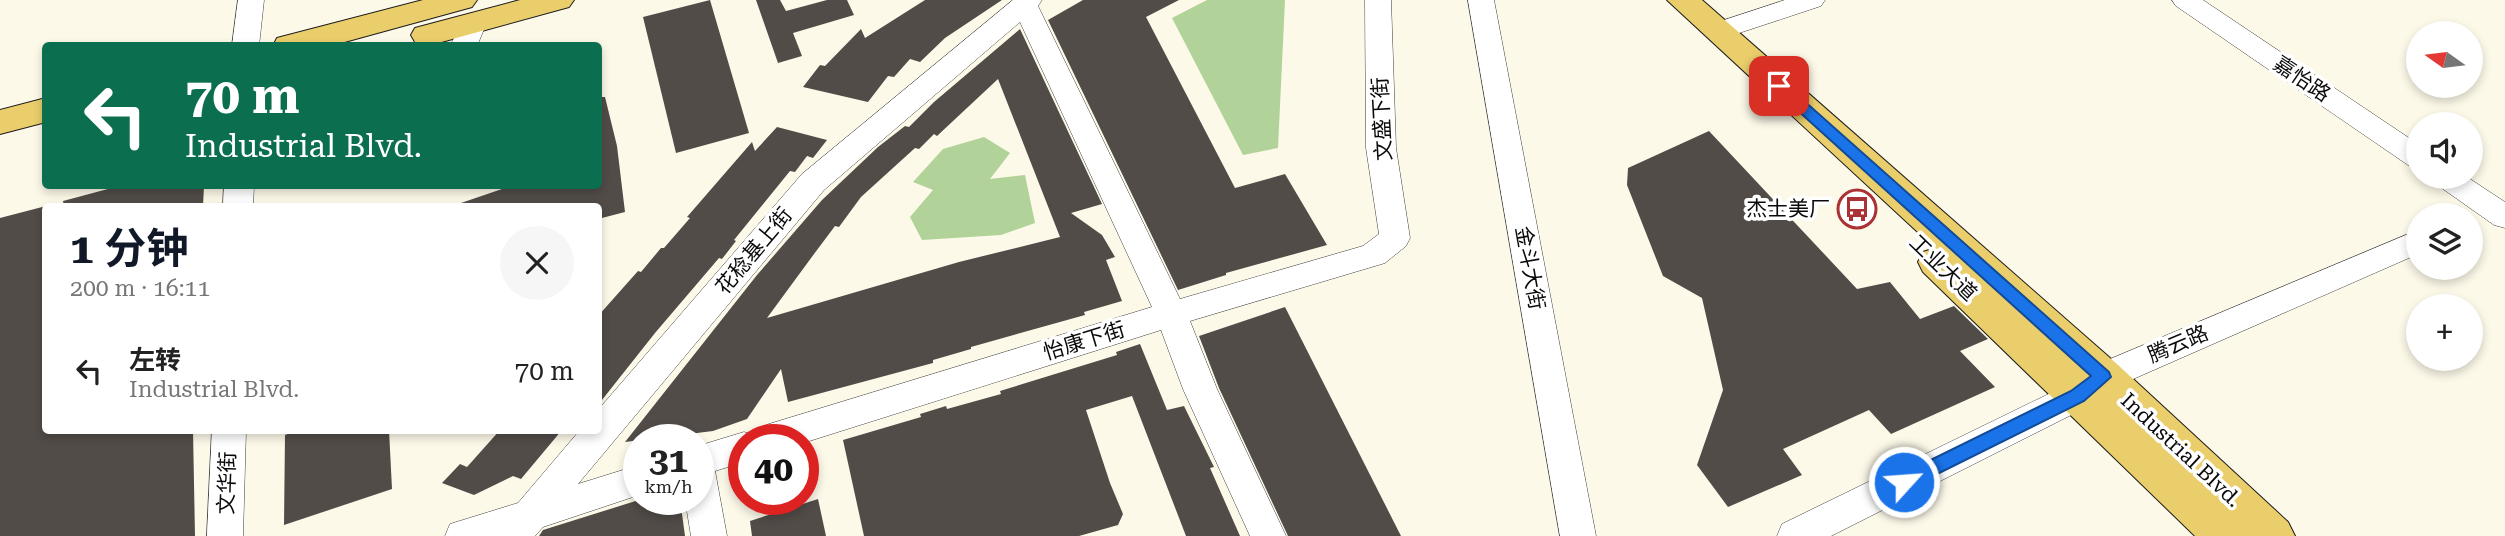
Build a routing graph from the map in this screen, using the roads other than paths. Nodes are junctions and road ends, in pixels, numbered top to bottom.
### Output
1 (251, 0) edge
2 (558, 0) edge
3 (1378, 0) edge
4 (1481, 0) edge
5 (1661, 0) edge
6 (1683, 0) edge
7 (1812, 0) edge
8 (2185, 0) edge
9 (1027, 1) edge
10 (466, 23) edge
11 (1718, 32) junction
12 (246, 42) edge
13 (320, 42) edge
14 (401, 42) edge
15 (24, 120) edge
16 (0, 149) edge
17 (2406, 150) edge
18 (2462, 189) edge
19 (2494, 212) edge
20 (1395, 238) joint
21 (2406, 247) edge
22 (1171, 314) junction
23 (2090, 386) junction
24 (817, 424) edge
25 (602, 431) edge
26 (229, 434) edge
27 (599, 434) edge
28 (623, 486) edge
29 (705, 515) edge
30 (522, 525) edge
31 (225, 536) edge
32 (463, 536) edge
33 (709, 536) edge
34 (1268, 536) edge
35 (1578, 536) edge
36 (1795, 536) edge
37 (2225, 536) edge
38 (2272, 536) edge

1 - 12 street
2 - 10 main road
3 - 20 street, 文盛下街
4 - 35 street, 金斗大街
5 - 23 main road, 工业大道
6 - 11 main road, Industrial Blvd.
7 - 11 street
8 - 17 street, 嘉怡路
9 - 22 street
9 - 25 street, 花稔基上街
10 - 13 main road
10 - 14 main road
11 - 23 main road, Industrial Blvd.
15 - 16 main road
18 - 19 street
20 - 22 street, 怡康下街
21 - 23 street, 腾云路
22 - 24 street, 怡康下街
22 - 34 street
23 - 36 street, 腾云路
23 - 37 main road, 工业大道
23 - 38 main road, Industrial Blvd.
26 - 31 street, 文华街
27 - 30 street, 花稔基上街
28 - 30 street
29 - 33 street
30 - 32 street

